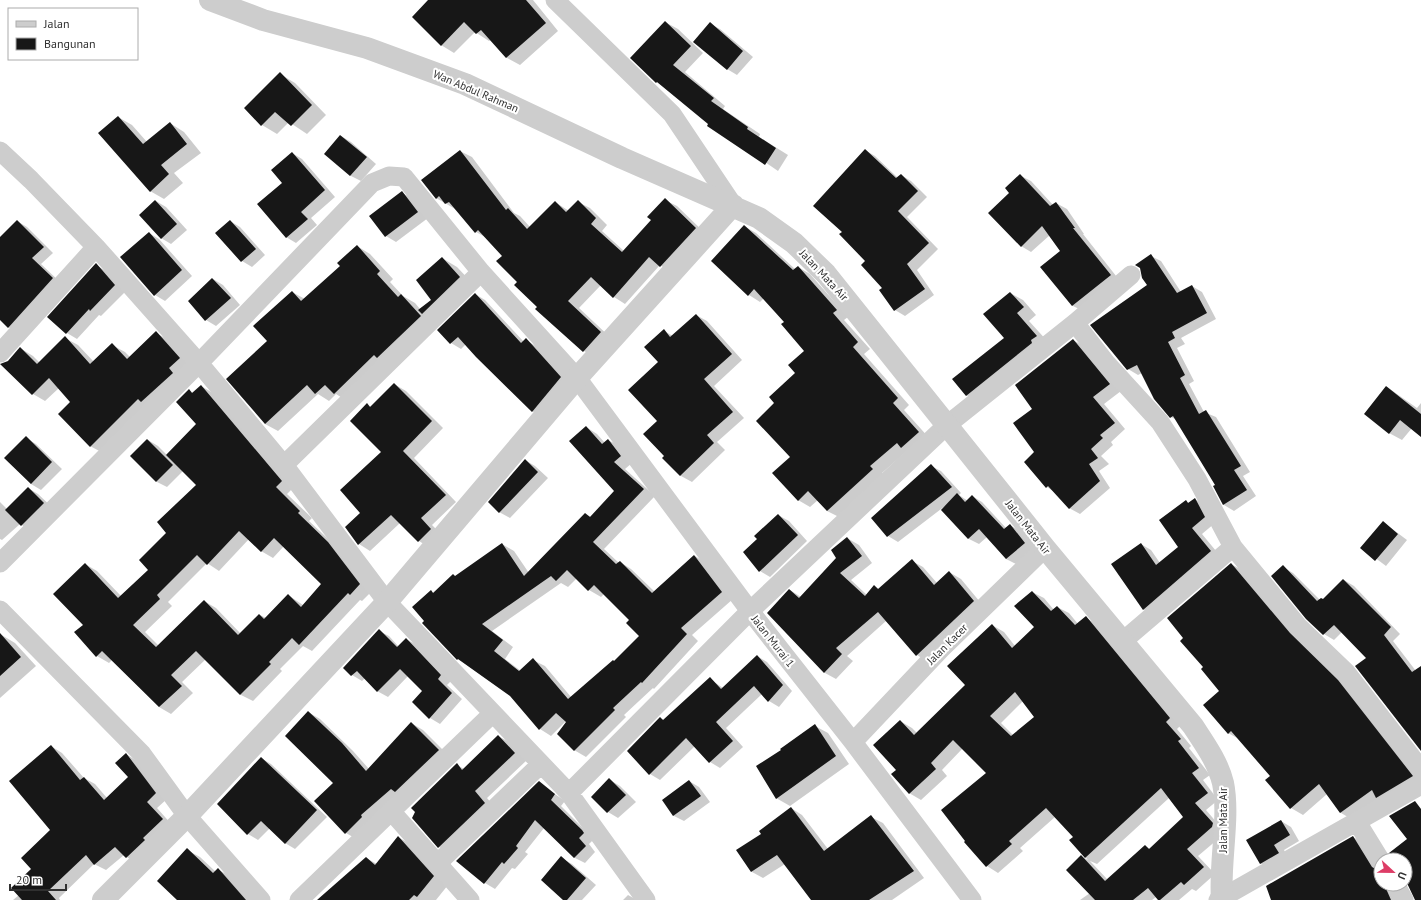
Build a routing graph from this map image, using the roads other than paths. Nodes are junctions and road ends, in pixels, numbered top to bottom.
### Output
1 (210, 0) edge
2 (555, 0) edge
3 (0, 151) edge
4 (733, 205) junction
5 (96, 247) junction
6 (481, 272) junction
7 (1131, 275) dead end
8 (1075, 323) junction
9 (0, 353) edge
10 (199, 363) junction
11 (577, 378) junction
12 (947, 425) junction
13 (284, 465) junction
14 (1233, 547) junction
15 (1045, 548) junction
16 (0, 563) edge
17 (387, 602) junction
18 (0, 610) edge
19 (750, 611) junction
20 (1123, 641) junction
21 (492, 713) junction
22 (853, 742) junction
23 (541, 764) junction
24 (1421, 769) edge
25 (1421, 785) edge
26 (569, 794) junction
27 (391, 811) junction
28 (186, 816) junction
29 (1357, 822) junction
30 (1375, 852) edge
31 (438, 863) junction
32 (1221, 899) edge
33 (103, 900) edge
34 (261, 900) edge
35 (299, 900) edge
36 (470, 900) edge
37 (646, 900) edge
38 (972, 900) edge

1 - 4 street, Wan Abdul Rahman
2 - 4 street
3 - 5 street
4 - 11 street
4 - 12 street, Jalan Mata Air
5 - 9 street
5 - 10 street
6 - 10 street, Jalan Murai 1
6 - 11 street, Jalan Murai 1
6 - 13 street
7 - 8 street
8 - 12 street
8 - 14 street
10 - 13 street
10 - 16 street, Jalan Murai 1
11 - 17 street
11 - 19 street, Jalan Murai 1
12 - 15 street, Jalan Mata Air
12 - 19 street
13 - 17 street
14 - 20 street
14 - 24 street
15 - 20 street, Jalan Mata Air
15 - 22 street, Jalan Kacer
17 - 21 street
17 - 28 street
18 - 28 street
19 - 22 street, Jalan Murai 1
19 - 26 street
20 - 32 street, Jalan Mata Air
21 - 23 street
21 - 27 street
22 - 38 street, Jalan Murai 1
23 - 26 street
23 - 31 street
25 - 29 street
26 - 37 street
27 - 31 street
27 - 35 street
28 - 33 street
28 - 34 street
29 - 30 street
29 - 32 street
31 - 36 street

